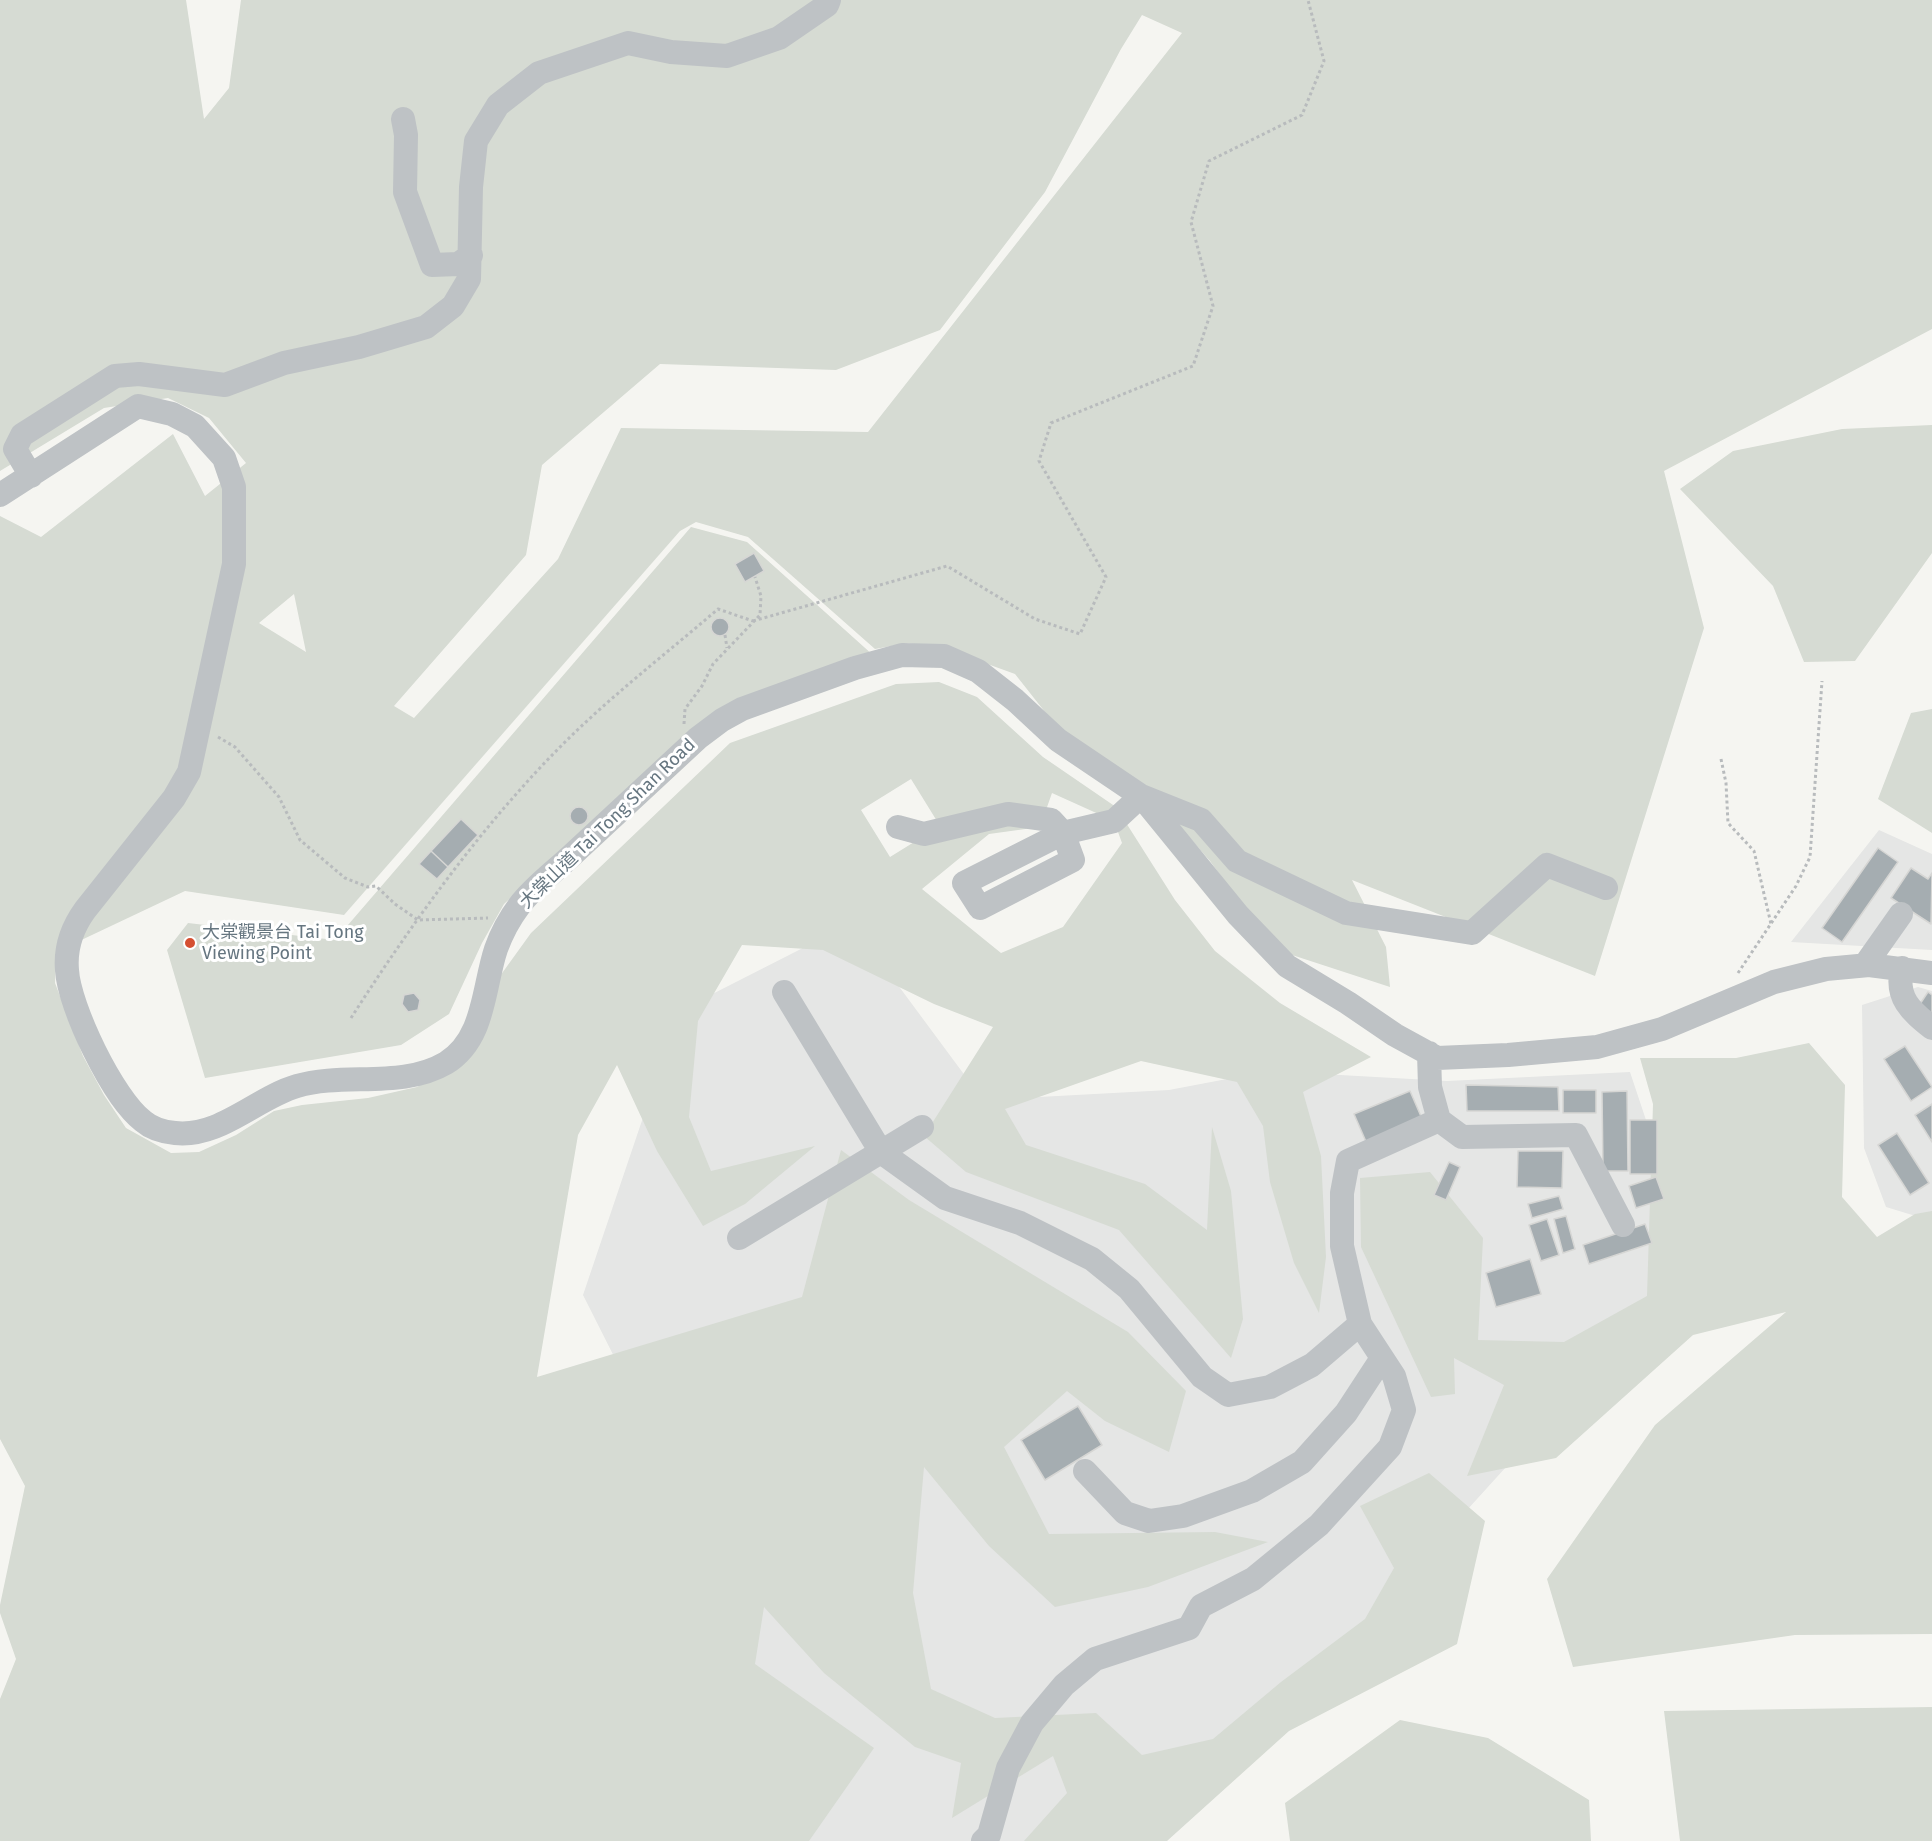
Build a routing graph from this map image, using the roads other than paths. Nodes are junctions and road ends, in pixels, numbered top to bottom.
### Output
1 (829, 0) edge
2 (403, 118) dead end
3 (471, 255) junction
4 (31, 476) junction
5 (0, 495) edge
6 (1146, 801) junction
7 (898, 827) dead end
8 (1606, 888) dead end
9 (1901, 914) dead end
10 (1865, 965) junction
11 (1902, 968) junction
12 (1932, 973) edge
13 (784, 992) dead end
14 (1932, 1028) edge
15 (1428, 1053) junction
16 (1439, 1120) junction
17 (922, 1127) dead end
18 (881, 1152) junction
19 (1623, 1225) dead end
20 (739, 1238) dead end
21 (1360, 1324) junction
22 (1382, 1358) junction
23 (1085, 1471) dead end
24 (983, 1841) edge

1 - 3 street
2 - 3 street
3 - 4 street
4 - 5 street, 大棠山道 Tai Tong Shan Road
4 - 6 street, 大棠山道 Tai Tong Shan Road
6 - 7 street
6 - 8 street
6 - 15 street, 大棠山道 Tai Tong Shan Road
9 - 10 street
10 - 11 street, 大棠山道 Tai Tong Shan Road
10 - 15 street, 大棠山道 Tai Tong Shan Road
11 - 12 street, 大棠山道 Tai Tong Shan Road
11 - 14 street
13 - 18 street
15 - 16 street
16 - 19 street
16 - 21 street
17 - 18 street
18 - 20 street
18 - 21 street
21 - 22 street
22 - 23 street
22 - 24 street

